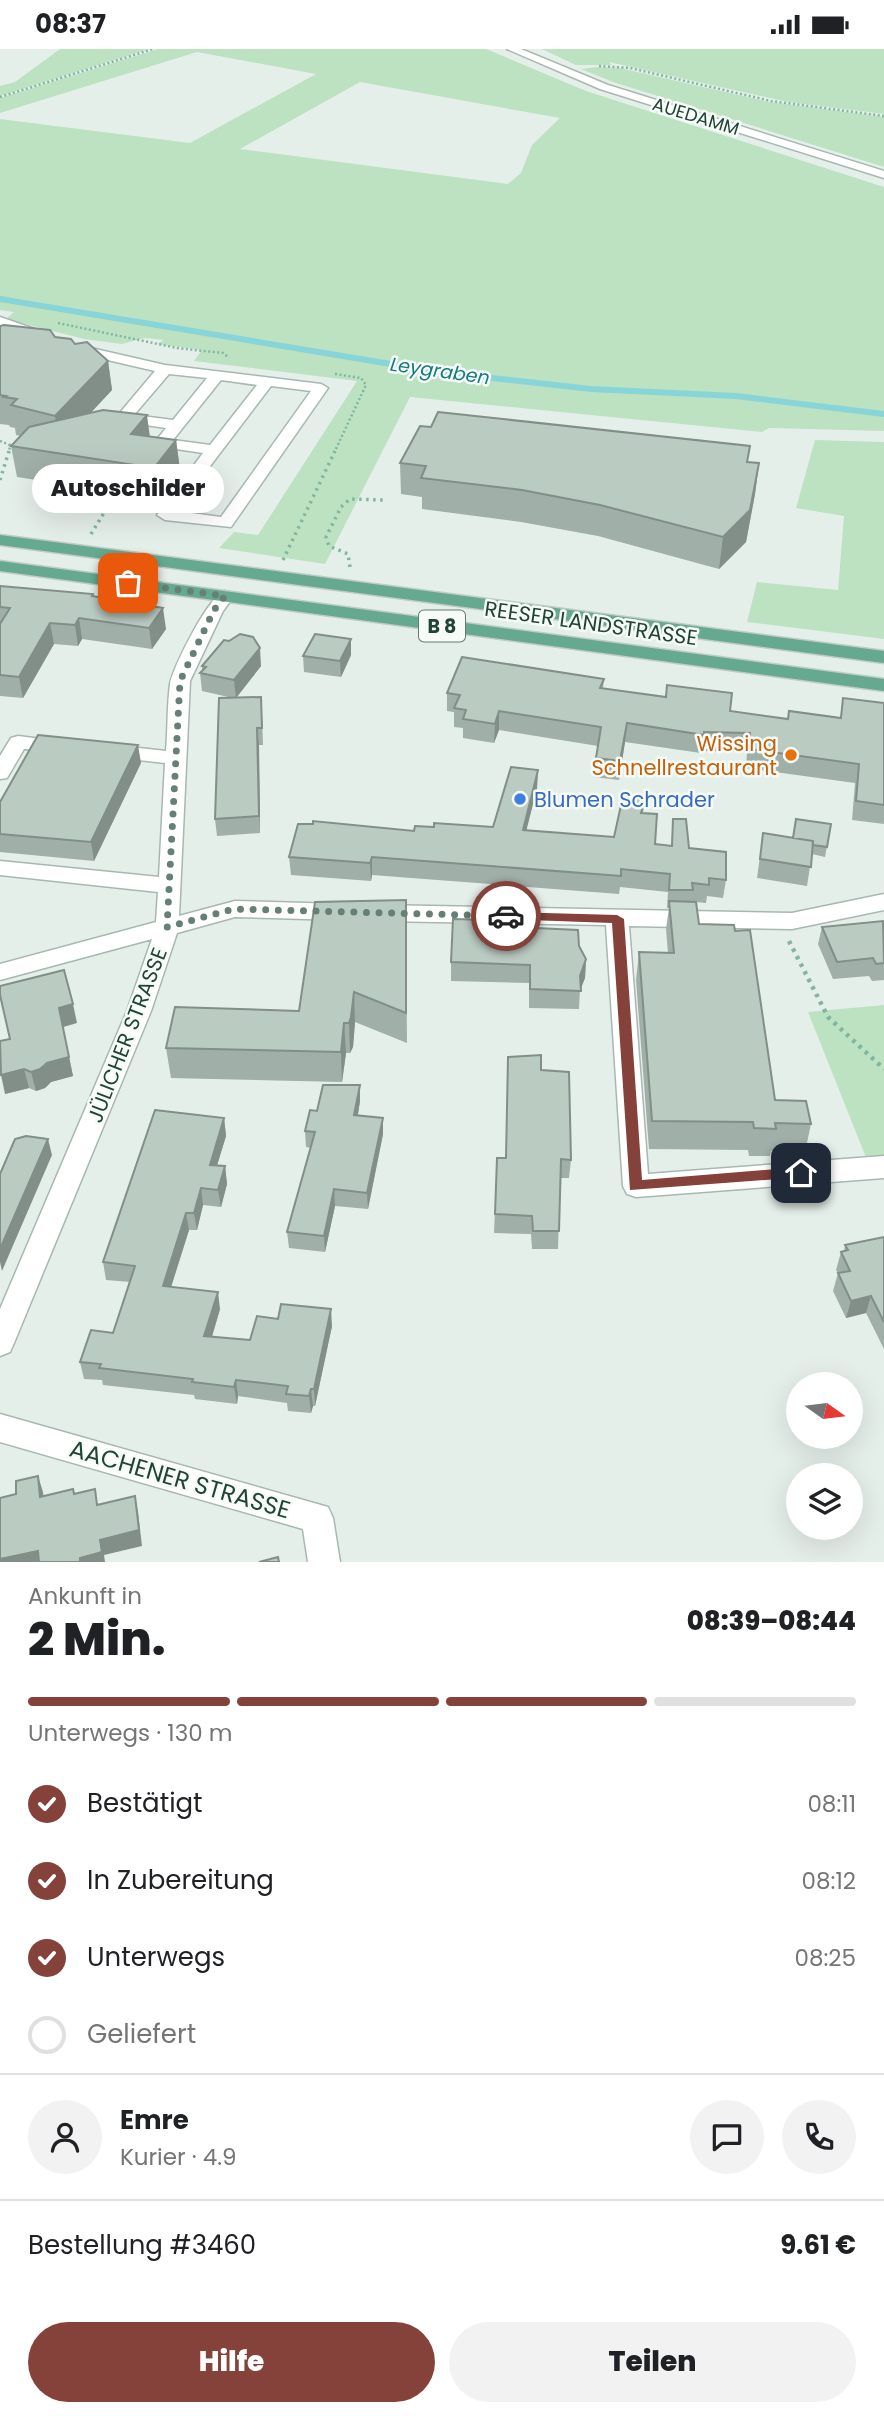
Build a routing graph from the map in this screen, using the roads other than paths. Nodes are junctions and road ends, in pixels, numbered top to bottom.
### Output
1 (512, 49) edge
2 (884, 175) edge
3 (0, 321) edge
4 (165, 369) junction
5 (217, 375) junction
6 (267, 381) junction
7 (177, 425) junction
8 (214, 450) junction
9 (0, 540) edge
10 (0, 566) edge
11 (225, 596) junction
12 (884, 657) edge
13 (884, 685) edge
14 (176, 758) junction
15 (0, 773) edge
16 (0, 869) edge
17 (170, 886) junction
18 (884, 902) edge
19 (617, 919) junction
20 (167, 927) junction
21 (0, 972) edge
22 (884, 1167) edge
23 (0, 1343) edge
24 (0, 1428) edge
25 (324, 1562) edge

1 - 2 street, AUEDAMM
3 - 4 street
4 - 5 street
4 - 7 street
5 - 6 street
5 - 7 street
6 - 8 street
6 - 8 street
7 - 8 street
9 - 12 main road, REESER LANDSTRASSE / B 8
10 - 11 main road, REESER LANDSTRASSE / B 8
11 - 13 main road, REESER LANDSTRASSE / B 8
11 - 14 street, JÜLICHER STRASSE
14 - 15 street
14 - 17 street, JÜLICHER STRASSE
16 - 17 street
17 - 20 street, JÜLICHER STRASSE
18 - 19 street
19 - 20 street
19 - 22 street
20 - 21 street
20 - 23 street, JÜLICHER STRASSE
24 - 25 street, AACHENER STRASSE

